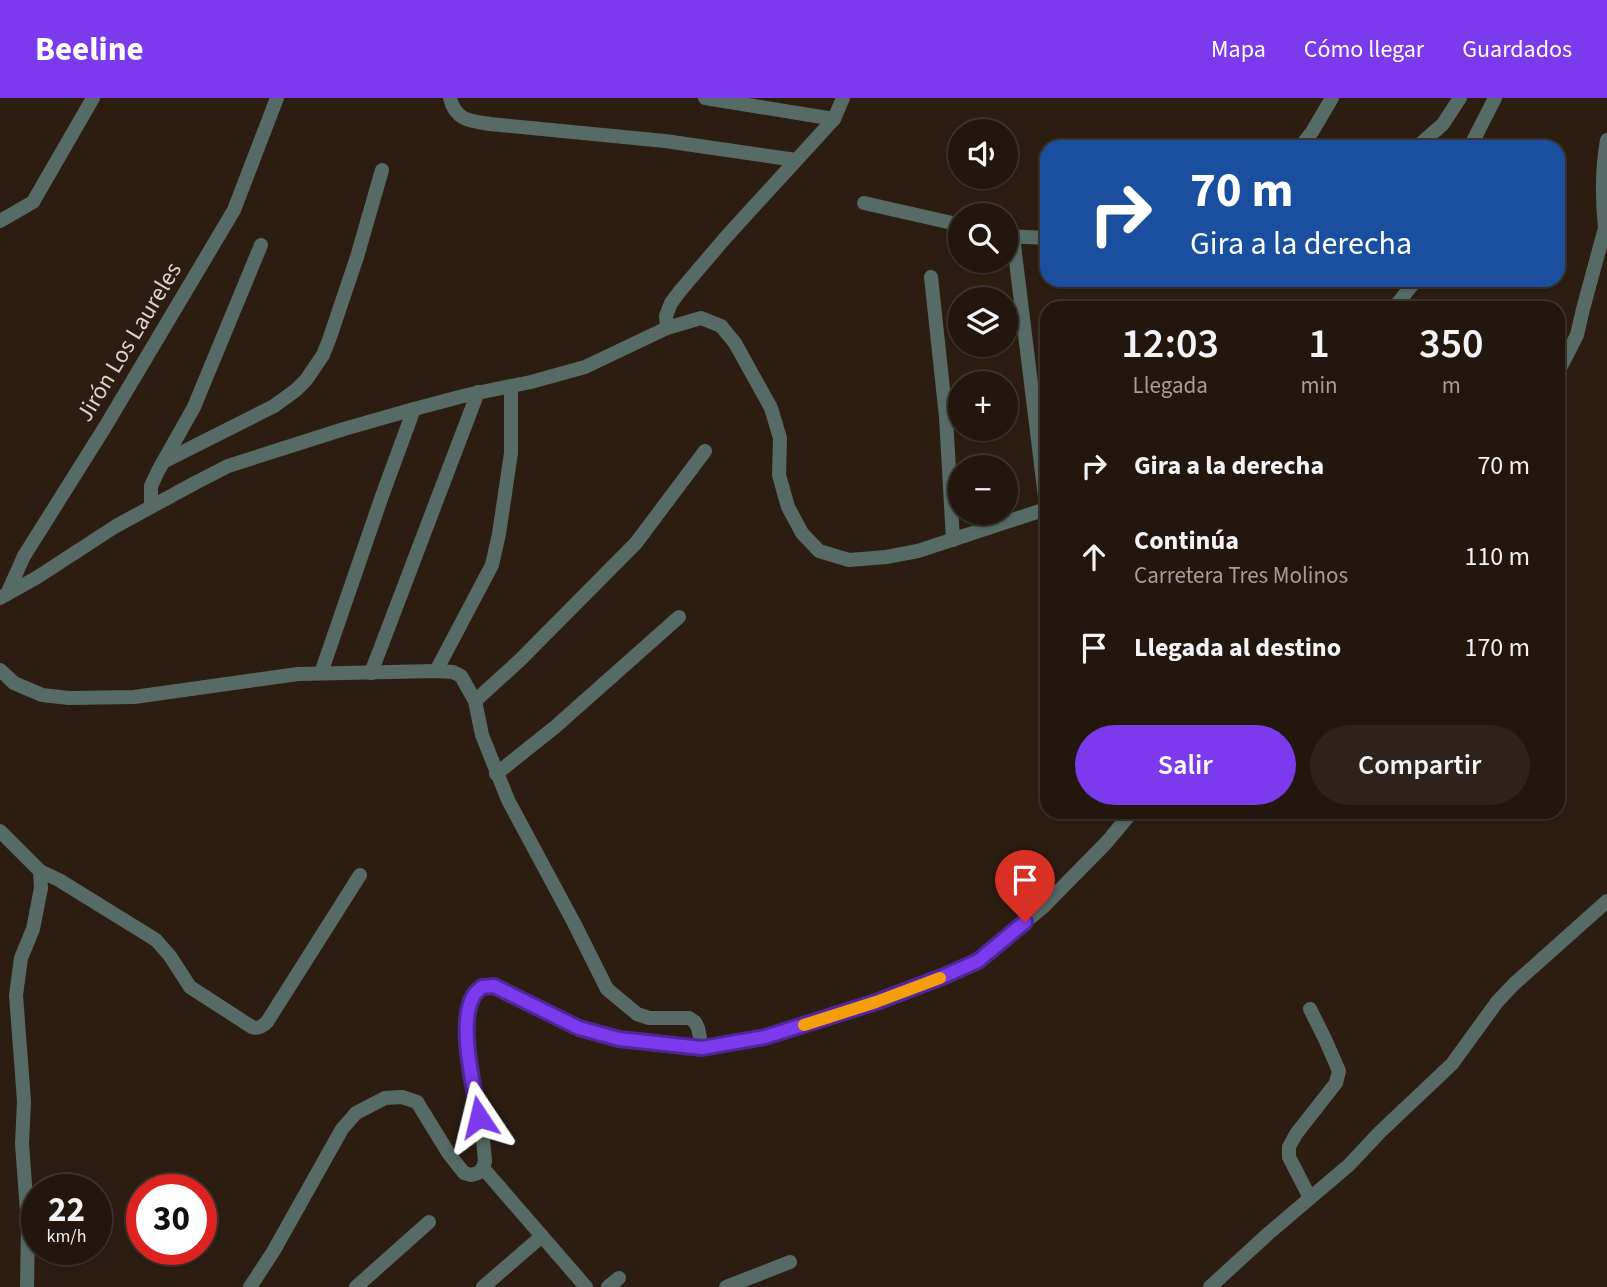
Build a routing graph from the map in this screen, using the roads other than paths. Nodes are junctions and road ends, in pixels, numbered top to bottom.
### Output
1 (93, 98) edge
2 (276, 98) edge
3 (450, 98) edge
4 (705, 98) edge
5 (843, 98) edge
6 (1332, 98) edge
7 (1460, 98) edge
8 (1495, 98) edge
9 (834, 119) junction
10 (1306, 140) edge
11 (1425, 140) edge
12 (1474, 140) edge
13 (1607, 140) edge
14 (796, 160) junction
15 (382, 170) dead end
16 (864, 204) dead end
17 (0, 221) edge
18 (948, 222) edge
19 (1606, 227) edge
20 (1018, 236) edge
21 (1040, 238) edge
22 (261, 245) dead end
23 (1015, 273) edge
24 (931, 277) dead end
25 (1410, 287) edge
26 (1400, 301) edge
27 (667, 328) junction
28 (1565, 358) edge
29 (511, 386) junction
30 (478, 393) junction
31 (414, 409) junction
32 (705, 451) dead end
33 (163, 462) junction
34 (1040, 462) edge
35 (151, 506) junction
36 (1040, 509) edge
37 (953, 540) junction
38 (3, 596) edge
39 (679, 617) dead end
40 (0, 670) edge
41 (436, 671) junction
42 (321, 673) junction
43 (371, 673) junction
44 (475, 701) junction
45 (496, 774) junction
46 (1126, 819) edge
47 (0, 831) edge
48 (40, 871) junction
49 (360, 875) dead end
50 (1607, 901) edge
51 (1310, 1009) dead end
52 (702, 1048) junction
53 (483, 1168) junction
54 (1310, 1198) junction
55 (429, 1222) dead end
56 (542, 1236) junction
57 (790, 1262) dead end
58 (27, 1287) edge
59 (250, 1287) edge
60 (356, 1287) edge
61 (483, 1287) edge
62 (586, 1287) edge
63 (726, 1287) edge
64 (1210, 1287) edge

1 - 17 street
2 - 38 street, Jirón Los Laureles
3 - 14 street
4 - 9 street
5 - 9 street
6 - 10 street
7 - 11 street
8 - 12 street
9 - 14 street
13 - 19 street
14 - 27 street
15 - 33 street
16 - 18 street
19 - 28 street
20 - 21 street
22 - 33 street
23 - 34 street
24 - 37 street
25 - 26 street
27 - 29 street
27 - 37 street
29 - 30 street
29 - 41 street
30 - 31 street
30 - 43 street
31 - 35 street
31 - 42 street
32 - 44 street
33 - 35 street
35 - 38 street
36 - 37 street
39 - 45 street
40 - 42 street
41 - 43 street
41 - 44 street
42 - 43 street
44 - 45 street
45 - 52 street
46 - 52 street
47 - 48 street
48 - 49 street
48 - 58 street
50 - 54 street
51 - 54 street
52 - 53 street
53 - 56 street
53 - 59 street
54 - 64 street
55 - 60 street
56 - 61 street
56 - 62 street
57 - 63 street

